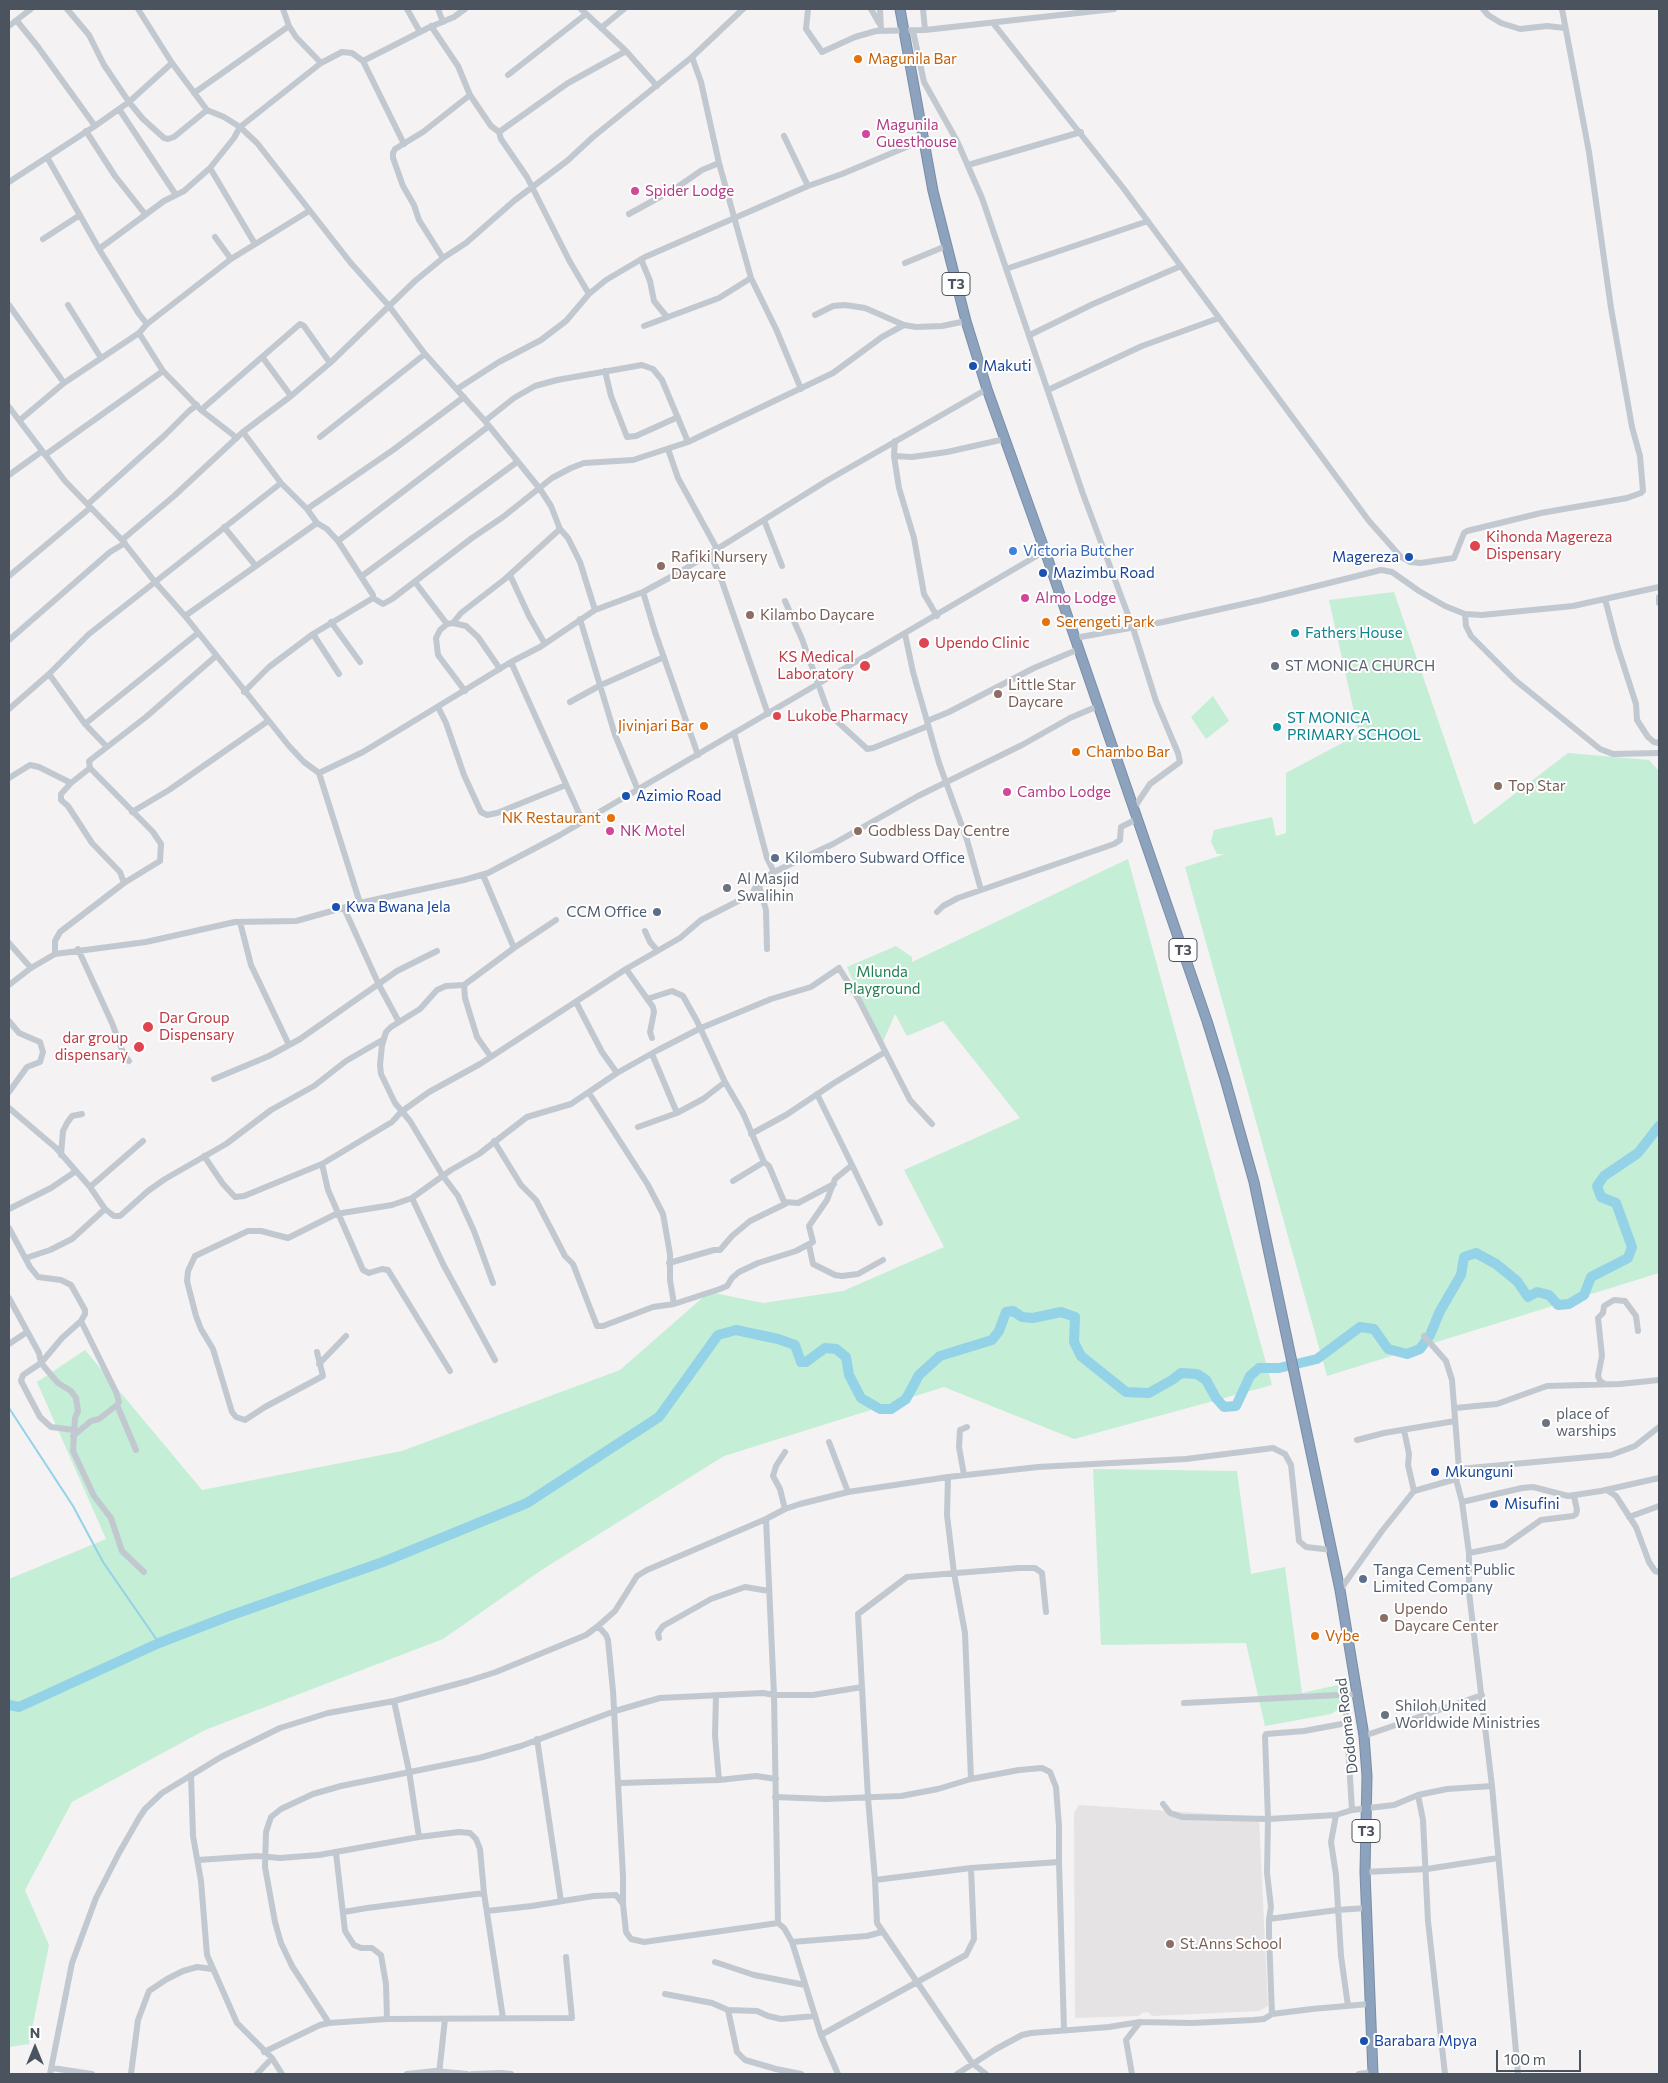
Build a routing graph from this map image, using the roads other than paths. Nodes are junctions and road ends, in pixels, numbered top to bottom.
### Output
1 (31, 9) edge
2 (67, 9) edge
3 (138, 9) edge
4 (283, 9) edge
5 (408, 9) edge
6 (438, 9) edge
7 (465, 9) edge
8 (624, 9) edge
9 (743, 9) edge
10 (808, 9) edge
11 (871, 9) edge
12 (880, 9) edge
13 (900, 9) edge
14 (923, 9) edge
15 (1114, 9) edge
16 (1483, 9) edge
17 (1562, 9) edge
18 (584, 12) edge
19 (17, 21) junction
20 (442, 22) junction
21 (993, 23) junction
22 (9, 26) edge
23 (289, 26) junction
24 (431, 26) junction
25 (601, 28) junction
26 (880, 28) junction
27 (1565, 28) junction
28 (925, 30) junction
29 (908, 31) junction
30 (420, 32) junction
31 (626, 51) junction
32 (692, 57) junction
33 (363, 61) junction
34 (172, 63) junction
35 (321, 63) junction
36 (508, 75) dead end
37 (657, 86) junction
38 (194, 93) junction
39 (470, 95) junction
40 (129, 102) junction
41 (118, 109) junction
42 (207, 110) junction
43 (95, 126) junction
44 (240, 128) junction
45 (86, 131) junction
46 (499, 132) junction
47 (1080, 132) junction
48 (784, 136) dead end
49 (923, 140) junction
50 (404, 144) junction
51 (47, 157) junction
52 (719, 163) junction
53 (968, 165) junction
54 (210, 168) junction
55 (9, 182) edge
56 (808, 186) junction
57 (532, 187) junction
58 (176, 195) junction
59 (308, 211) junction
60 (145, 214) junction
61 (629, 214) dead end
62 (80, 215) junction
63 (735, 217) junction
64 (1148, 221) junction
65 (215, 237) dead end
66 (43, 239) dead end
67 (255, 244) junction
68 (946, 246) junction
69 (99, 249) junction
70 (443, 258) junction
71 (230, 259) junction
72 (641, 259) junction
73 (905, 263) dead end
74 (1181, 266) junction
75 (1006, 269) junction
76 (751, 278) junction
77 (589, 294) junction
78 (9, 305) edge
79 (68, 305) dead end
80 (389, 306) junction
81 (815, 315) dead end
82 (667, 317) junction
83 (1219, 318) junction
84 (966, 321) junction
85 (147, 324) junction
86 (904, 325) junction
87 (644, 326) dead end
88 (139, 333) junction
89 (1030, 335) junction
90 (425, 354) junction
91 (101, 358) junction
92 (263, 358) junction
93 (330, 363) junction
94 (163, 371) junction
95 (605, 371) junction
96 (64, 383) junction
97 (457, 389) junction
98 (801, 389) junction
99 (987, 389) junction
100 (1048, 390) junction
101 (291, 396) junction
102 (464, 397) junction
103 (9, 407) edge
104 (199, 408) junction
105 (678, 417) junction
106 (20, 420) junction
107 (487, 423) junction
108 (243, 432) junction
109 (320, 437) dead end
110 (237, 438) junction
111 (1005, 439) junction
112 (894, 441) junction
113 (688, 442) junction
114 (668, 449) junction
115 (43, 454) junction
116 (894, 456) junction
117 (517, 462) junction
118 (9, 476) edge
119 (281, 483) junction
120 (540, 489) junction
121 (89, 506) junction
122 (307, 509) junction
123 (764, 520) junction
124 (317, 523) junction
125 (224, 527) junction
126 (560, 529) junction
127 (123, 541) junction
128 (338, 541) junction
129 (717, 549) junction
130 (1045, 552) junction
131 (710, 554) junction
132 (255, 565) junction
133 (782, 566) dead end
134 (510, 575) junction
135 (9, 576) edge
136 (362, 576) junction
137 (155, 582) junction
138 (415, 582) junction
139 (1659, 587) edge
140 (643, 592) junction
141 (1659, 597) edge
142 (373, 598) junction
143 (1606, 599) junction
144 (785, 601) dead end
145 (1659, 603) edge
146 (594, 610) junction
147 (1464, 614) junction
148 (185, 616) junction
149 (937, 616) junction
150 (580, 618) junction
151 (331, 622) junction
152 (450, 624) junction
153 (1133, 628) junction
154 (198, 633) junction
155 (313, 634) junction
156 (906, 634) junction
157 (1075, 638) junction
158 (9, 640) edge
159 (545, 644) junction
160 (1079, 649) junction
161 (216, 656) junction
162 (664, 657) junction
163 (360, 662) dead end
164 (510, 662) junction
165 (500, 669) junction
166 (49, 674) junction
167 (339, 674) dead end
168 (817, 685) junction
169 (599, 686) junction
170 (464, 691) junction
171 (244, 692) junction
172 (570, 702) dead end
173 (1098, 706) junction
174 (438, 707) junction
175 (9, 709) edge
176 (768, 714) junction
177 (268, 721) junction
178 (927, 723) junction
179 (85, 724) junction
180 (734, 733) junction
181 (1659, 743) edge
182 (107, 747) junction
183 (1659, 753) edge
184 (698, 755) junction
185 (90, 768) junction
186 (319, 773) junction
187 (9, 778) edge
188 (947, 782) junction
189 (71, 783) junction
190 (566, 785) junction
191 (638, 790) junction
192 (1134, 808) junction
193 (132, 812) junction
194 (1137, 819) junction
195 (583, 822) junction
196 (774, 872) junction
197 (483, 874) junction
198 (758, 882) junction
199 (124, 883) junction
200 (981, 890) junction
201 (360, 903) junction
202 (344, 908) junction
203 (937, 912) dead end
204 (556, 920) dead end
205 (240, 922) junction
206 (645, 931) dead end
207 (9, 943) edge
208 (514, 948) junction
209 (78, 949) junction
210 (767, 949) dead end
211 (657, 950) junction
212 (437, 951) dead end
213 (54, 954) junction
214 (31, 968) junction
215 (626, 968) junction
216 (9, 985) edge
217 (379, 985) junction
218 (464, 985) junction
219 (647, 1000) junction
220 (576, 1002) junction
221 (9, 1021) edge
222 (399, 1022) junction
223 (701, 1028) junction
224 (652, 1038) dead end
225 (384, 1039) junction
226 (289, 1045) junction
227 (886, 1052) junction
228 (652, 1054) junction
229 (491, 1057) junction
230 (129, 1062) dead end
231 (617, 1073) junction
232 (214, 1079) dead end
233 (725, 1082) junction
234 (9, 1092) edge
235 (589, 1093) junction
236 (817, 1094) junction
237 (9, 1108) edge
238 (401, 1112) junction
239 (82, 1114) dead end
240 (677, 1114) junction
241 (932, 1124) dead end
242 (638, 1127) dead end
243 (751, 1134) junction
244 (143, 1141) dead end
245 (494, 1141) junction
246 (61, 1155) junction
247 (204, 1156) junction
248 (764, 1162) junction
249 (322, 1164) junction
250 (852, 1165) junction
251 (76, 1171) junction
252 (444, 1176) junction
253 (733, 1180) dead end
254 (834, 1184) junction
255 (90, 1187) junction
256 (412, 1198) junction
257 (785, 1202) junction
258 (105, 1209) junction
259 (9, 1210) edge
260 (339, 1214) junction
261 (880, 1223) dead end
262 (9, 1228) edge
263 (809, 1245) junction
264 (26, 1258) junction
265 (883, 1260) dead end
266 (670, 1263) junction
267 (493, 1282) dead end
268 (9, 1298) edge
269 (674, 1304) junction
270 (81, 1321) junction
271 (1638, 1331) dead end
272 (27, 1332) junction
273 (346, 1336) dead end
274 (1424, 1336) dead end
275 (9, 1344) edge
276 (317, 1352) dead end
277 (495, 1360) dead end
278 (41, 1363) junction
279 (319, 1364) junction
280 (450, 1371) dead end
281 (1659, 1380) edge
282 (1605, 1384) junction
283 (117, 1405) junction
284 (1454, 1408) junction
285 (1455, 1421) junction
286 (967, 1427) dead end
287 (1659, 1427) edge
288 (1404, 1430) junction
289 (73, 1433) junction
290 (1357, 1440) dead end
291 (829, 1442) dead end
292 (136, 1450) dead end
293 (785, 1452) dead end
294 (1459, 1469) junction
295 (964, 1475) junction
296 (948, 1477) junction
297 (1659, 1478) edge
298 (1456, 1479) junction
299 (1607, 1490) junction
300 (1414, 1491) junction
301 (848, 1492) junction
302 (1574, 1496) junction
303 (1462, 1502) junction
304 (1659, 1506) edge
305 (785, 1509) junction
306 (1629, 1517) junction
307 (766, 1519) junction
308 (1332, 1550) junction
309 (1469, 1553) junction
310 (144, 1572) dead end
311 (1659, 1572) edge
312 (954, 1573) junction
313 (1340, 1590) junction
314 (769, 1591) junction
315 (1046, 1612) dead end
316 (598, 1626) junction
317 (659, 1638) dead end
318 (862, 1687) junction
319 (1358, 1694) junction
320 (774, 1695) junction
321 (1345, 1695) junction
322 (1482, 1695) junction
323 (716, 1696) junction
324 (394, 1701) junction
325 (1184, 1703) dead end
326 (615, 1711) junction
327 (599, 1717) junction
328 (1347, 1723) junction
329 (616, 1724) junction
330 (1364, 1736) junction
331 (537, 1739) junction
332 (410, 1771) junction
333 (191, 1775) junction
334 (776, 1779) junction
335 (971, 1779) junction
336 (718, 1780) junction
337 (619, 1783) junction
338 (1492, 1786) junction
339 (1418, 1795) junction
340 (775, 1797) junction
341 (868, 1798) junction
342 (1164, 1804) dead end
343 (1367, 1809) junction
344 (1352, 1810) junction
345 (1336, 1814) junction
346 (1268, 1819) junction
347 (419, 1837) junction
348 (336, 1853) junction
349 (264, 1856) junction
350 (1498, 1858) junction
351 (198, 1860) junction
352 (1059, 1862) junction
353 (971, 1868) junction
354 (1426, 1869) junction
355 (1365, 1872) junction
356 (876, 1880) junction
357 (484, 1893) junction
358 (561, 1901) junction
359 (623, 1904) junction
360 (1367, 1908) junction
361 (1337, 1910) junction
362 (487, 1911) junction
363 (344, 1912) junction
364 (1269, 1919) junction
365 (778, 1923) junction
366 (882, 1932) junction
367 (792, 1942) junction
368 (566, 1956) dead end
369 (715, 1962) dead end
370 (212, 1969) junction
371 (917, 1984) junction
372 (805, 1985) junction
373 (665, 1994) dead end
374 (1370, 2004) junction
375 (1348, 2006) junction
376 (728, 2010) junction
377 (1272, 2014) junction
378 (815, 2016) junction
379 (503, 2018) junction
380 (446, 2019) junction
381 (387, 2020) junction
382 (1140, 2022) junction
383 (329, 2023) junction
384 (1064, 2030) junction
385 (821, 2035) junction
386 (264, 2052) junction
387 (272, 2058) junction
388 (972, 2063) junction
389 (51, 2071) edge
390 (775, 2072) edge
391 (440, 2073) edge
392 (1373, 2073) edge
393 (92, 2074) edge
394 (132, 2074) edge
395 (257, 2074) edge
396 (282, 2074) edge
397 (407, 2074) edge
398 (467, 2074) edge
399 (472, 2074) edge
400 (510, 2074) edge
401 (801, 2074) edge
402 (838, 2074) edge
403 (957, 2074) edge
404 (986, 2074) edge
405 (1132, 2074) edge
406 (1359, 2074) edge
407 (1445, 2074) edge
408 (1518, 2074) edge

1 - 19 street
2 - 40 street
3 - 34 street
4 - 23 street
5 - 30 street
6 - 20 street
7 - 20 street
8 - 25 street
9 - 32 street
10 - 26 street
11 - 26 street
12 - 26 street
13 - 29 highway, T3
14 - 28 street
15 - 21 street
16 - 27 street
17 - 27 street
18 - 25 street
18 - 36 street
19 - 22 street
19 - 43 street
20 - 24 street
21 - 28 street
21 - 47 street
23 - 35 street
23 - 38 street
24 - 30 street
24 - 39 street
25 - 31 street
26 - 29 street
27 - 83 street
28 - 29 street
29 - 49 highway, T3
29 - 53 street
30 - 33 street
31 - 37 street
31 - 46 street
32 - 37 street
32 - 52 street
33 - 35 street
33 - 50 street
34 - 38 street
34 - 40 street
35 - 44 street
37 - 57 street
38 - 42 street
39 - 46 street
39 - 50 street
40 - 41 street
40 - 42 street
41 - 43 street
41 - 58 street
42 - 44 street
43 - 45 street
44 - 54 street
44 - 59 street
45 - 51 street
45 - 60 street
46 - 57 street
47 - 53 street
47 - 64 street
48 - 56 street
49 - 56 street
49 - 68 highway, T3
50 - 70 street
51 - 55 street
51 - 62 street
52 - 61 street
52 - 63 street
53 - 75 street
54 - 58 street
54 - 67 street
56 - 63 street
57 - 70 street
57 - 77 street
58 - 60 street
59 - 67 street
59 - 80 street
60 - 69 street
62 - 66 street
62 - 69 street
63 - 72 street
63 - 76 street
64 - 74 street
64 - 75 street
65 - 71 street
67 - 71 street
68 - 73 street
68 - 84 highway, T3
69 - 85 street
70 - 80 street
71 - 85 street
72 - 77 street
72 - 82 street
74 - 83 street
74 - 89 street
75 - 89 street
76 - 82 street
76 - 98 street
77 - 97 street
78 - 96 street
79 - 91 street
80 - 90 street
80 - 93 street
81 - 86 street
82 - 87 street
83 - 100 street
84 - 86 street
84 - 99 highway, T3
85 - 88 street
86 - 98 street
88 - 91 street
88 - 94 street
89 - 100 street
90 - 97 street
90 - 109 street
91 - 96 street
92 - 93 street
92 - 101 street
92 - 104 street
93 - 101 street
94 - 104 street
94 - 115 street
95 - 105 street
95 - 105 street
95 - 107 street
96 - 106 street
97 - 102 street
98 - 113 street
99 - 111 highway, T3
99 - 112 street
100 - 153 street
101 - 108 street
102 - 107 street
102 - 122 street
103 - 106 street
104 - 110 street
104 - 121 street
105 - 113 street
106 - 115 street
107 - 117 street
107 - 128 street
108 - 110 street
108 - 119 street
110 - 127 street
111 - 116 street
111 - 130 highway, T3
112 - 116 street
112 - 123 street
113 - 114 street
114 - 120 street
114 - 129 street
115 - 118 street
115 - 121 street
116 - 149 street
117 - 120 street
117 - 136 street
119 - 122 street
119 - 125 street
120 - 126 street
120 - 138 street
121 - 127 street
121 - 135 street
122 - 124 street
123 - 129 street
123 - 133 street
124 - 128 street
124 - 132 street
125 - 132 street
125 - 137 street
126 - 134 street
126 - 146 street
127 - 137 street
127 - 158 street
128 - 136 street
129 - 131 street
130 - 149 street
130 - 157 highway, T3
131 - 140 street
131 - 176 street
132 - 148 street
134 - 152 street
134 - 159 street
136 - 142 street
137 - 148 street
137 - 166 street
138 - 142 street
138 - 152 street
139 - 143 street
140 - 146 street
140 - 162 street
141 - 145 street
142 - 151 street
143 - 147 street
143 - 181 street
144 - 168 street
146 - 150 street
147 - 153 street
147 - 183 street
148 - 154 street
149 - 156 street
150 - 159 street
150 - 169 street
151 - 155 street
151 - 163 street
152 - 165 street
152 - 170 street
153 - 157 street
153 - 192 street
154 - 161 street
154 - 179 street
155 - 167 street
155 - 171 street
156 - 168 street
156 - 178 street
157 - 160 highway, T3
159 - 164 street
160 - 173 highway, T3
160 - 178 street
161 - 171 street
161 - 182 street
162 - 169 street
162 - 184 street
164 - 165 street
164 - 190 street
165 - 170 street
166 - 175 street
166 - 179 street
168 - 176 street
168 - 178 street
169 - 172 street
169 - 191 street
170 - 174 street
171 - 177 street
173 - 188 street
173 - 192 highway, T3
174 - 186 street
174 - 190 street
176 - 180 street
177 - 186 street
177 - 193 street
178 - 188 street
179 - 182 street
180 - 184 street
180 - 196 street
182 - 185 street
184 - 191 street
185 - 189 street
185 - 193 street
186 - 201 street
187 - 189 street
188 - 196 street
188 - 200 street
189 - 199 street
190 - 195 street
191 - 195 street
192 - 194 highway, T3
193 - 199 street
194 - 200 street
194 - 308 highway, Dodoma Road / T3
195 - 197 street
196 - 198 street
197 - 201 street
197 - 208 street
198 - 210 street
198 - 211 street
199 - 213 street
200 - 203 street
201 - 202 street
202 - 205 street
202 - 217 street
204 - 208 street
205 - 209 street
205 - 226 street
206 - 211 street
207 - 214 street
208 - 218 street
209 - 213 street
209 - 230 street
211 - 215 street
212 - 217 street
213 - 214 street
214 - 216 street
215 - 219 street
215 - 220 street
217 - 222 street
217 - 226 street
218 - 222 street
218 - 229 street
219 - 223 street
219 - 224 street
220 - 229 street
220 - 231 street
221 - 234 street
222 - 225 street
223 - 227 street
223 - 228 street
223 - 233 street
225 - 238 street
225 - 247 street
226 - 232 street
227 - 236 street
227 - 241 street
228 - 231 street
228 - 240 street
229 - 238 street
231 - 235 street
233 - 240 street
233 - 243 street
235 - 245 street
235 - 266 street
236 - 243 street
236 - 250 street
237 - 246 street
238 - 249 street
238 - 252 street
239 - 246 street
240 - 242 street
243 - 248 street
244 - 255 street
245 - 252 street
245 - 269 street
246 - 251 street
247 - 249 street
247 - 258 street
248 - 253 street
248 - 257 street
249 - 260 street
250 - 254 street
250 - 261 street
251 - 255 street
251 - 259 street
252 - 256 street
252 - 267 street
254 - 257 street
254 - 263 street
255 - 258 street
256 - 260 street
256 - 277 street
257 - 266 street
258 - 264 street
260 - 279 street
260 - 280 street
262 - 264 street
263 - 265 street
263 - 269 street
264 - 270 street
266 - 269 street
268 - 272 street
270 - 278 street
270 - 283 street
271 - 282 street
272 - 275 street
272 - 278 street
273 - 279 street
274 - 284 street
276 - 279 street
278 - 289 street
278 - 289 street
281 - 282 street
282 - 284 street
283 - 289 street
283 - 292 street
284 - 285 street
285 - 288 street
285 - 294 street
286 - 295 street
287 - 294 street
288 - 290 street
288 - 300 street
289 - 310 street
291 - 301 street
293 - 305 street
294 - 298 street
295 - 296 street
295 - 308 street
296 - 301 street
296 - 312 street
297 - 299 street
298 - 300 street
298 - 303 street
299 - 302 street
299 - 306 street
300 - 313 street
301 - 305 street
302 - 303 street
302 - 309 street
303 - 309 street
304 - 306 street
305 - 307 street
306 - 311 street
307 - 314 street
307 - 316 street
308 - 313 highway, Dodoma Road / T3
309 - 322 street
312 - 315 street
312 - 318 street
312 - 335 street
313 - 319 highway, Dodoma Road / T3
314 - 317 street
314 - 320 street
316 - 324 street
316 - 326 street
318 - 320 street
318 - 341 street
319 - 321 street
319 - 330 highway, Dodoma Road / T3
320 - 323 street
320 - 334 street
321 - 325 street
321 - 328 street
322 - 330 street
322 - 338 street
323 - 326 street
323 - 336 street
324 - 332 street
324 - 333 street
326 - 327 street
326 - 329 street
327 - 329 street
327 - 331 street
328 - 344 street
328 - 346 street
329 - 337 street
330 - 343 highway, Dodoma Road / T3
331 - 332 street
331 - 358 street
332 - 347 street
332 - 349 street
333 - 351 street
333 - 389 street
334 - 336 street
334 - 340 street
335 - 341 street
335 - 352 street
336 - 337 street
337 - 359 street
338 - 339 street
338 - 350 street
339 - 343 street
339 - 354 street
340 - 341 street
340 - 365 street
341 - 356 street
342 - 346 street
343 - 344 street
343 - 355 highway, Dodoma Road / T3
344 - 345 street
345 - 346 street
345 - 361 street
346 - 364 street
347 - 348 street
347 - 357 street
348 - 349 street
348 - 363 street
349 - 351 street
349 - 383 street
350 - 354 street
350 - 408 street
351 - 370 street
352 - 353 street
352 - 384 street
353 - 356 street
353 - 371 street
354 - 355 street
354 - 407 street
355 - 360 highway, Dodoma Road / T3
356 - 366 street
357 - 362 street
357 - 363 street
358 - 359 street
358 - 362 street
359 - 365 street
360 - 361 street
360 - 374 highway, Dodoma Road / T3
361 - 364 street
361 - 375 street
362 - 379 street
363 - 381 street
364 - 377 street
365 - 367 street
366 - 367 street
366 - 371 street
367 - 372 street
368 - 379 street
369 - 372 street
370 - 386 street
370 - 394 street
371 - 385 street
371 - 388 street
372 - 378 street
373 - 376 street
374 - 375 street
374 - 392 highway, Dodoma Road / T3
375 - 377 street
376 - 378 street
376 - 390 street
377 - 382 street
378 - 385 street
379 - 380 street
380 - 381 street
380 - 391 street
381 - 383 street
382 - 384 street
382 - 405 street
383 - 386 street
384 - 388 street
385 - 402 street
386 - 387 street
387 - 395 street
387 - 396 street
388 - 403 street
388 - 404 street
389 - 393 street
390 - 401 street
391 - 397 street
391 - 398 street
392 - 406 street
399 - 400 street

